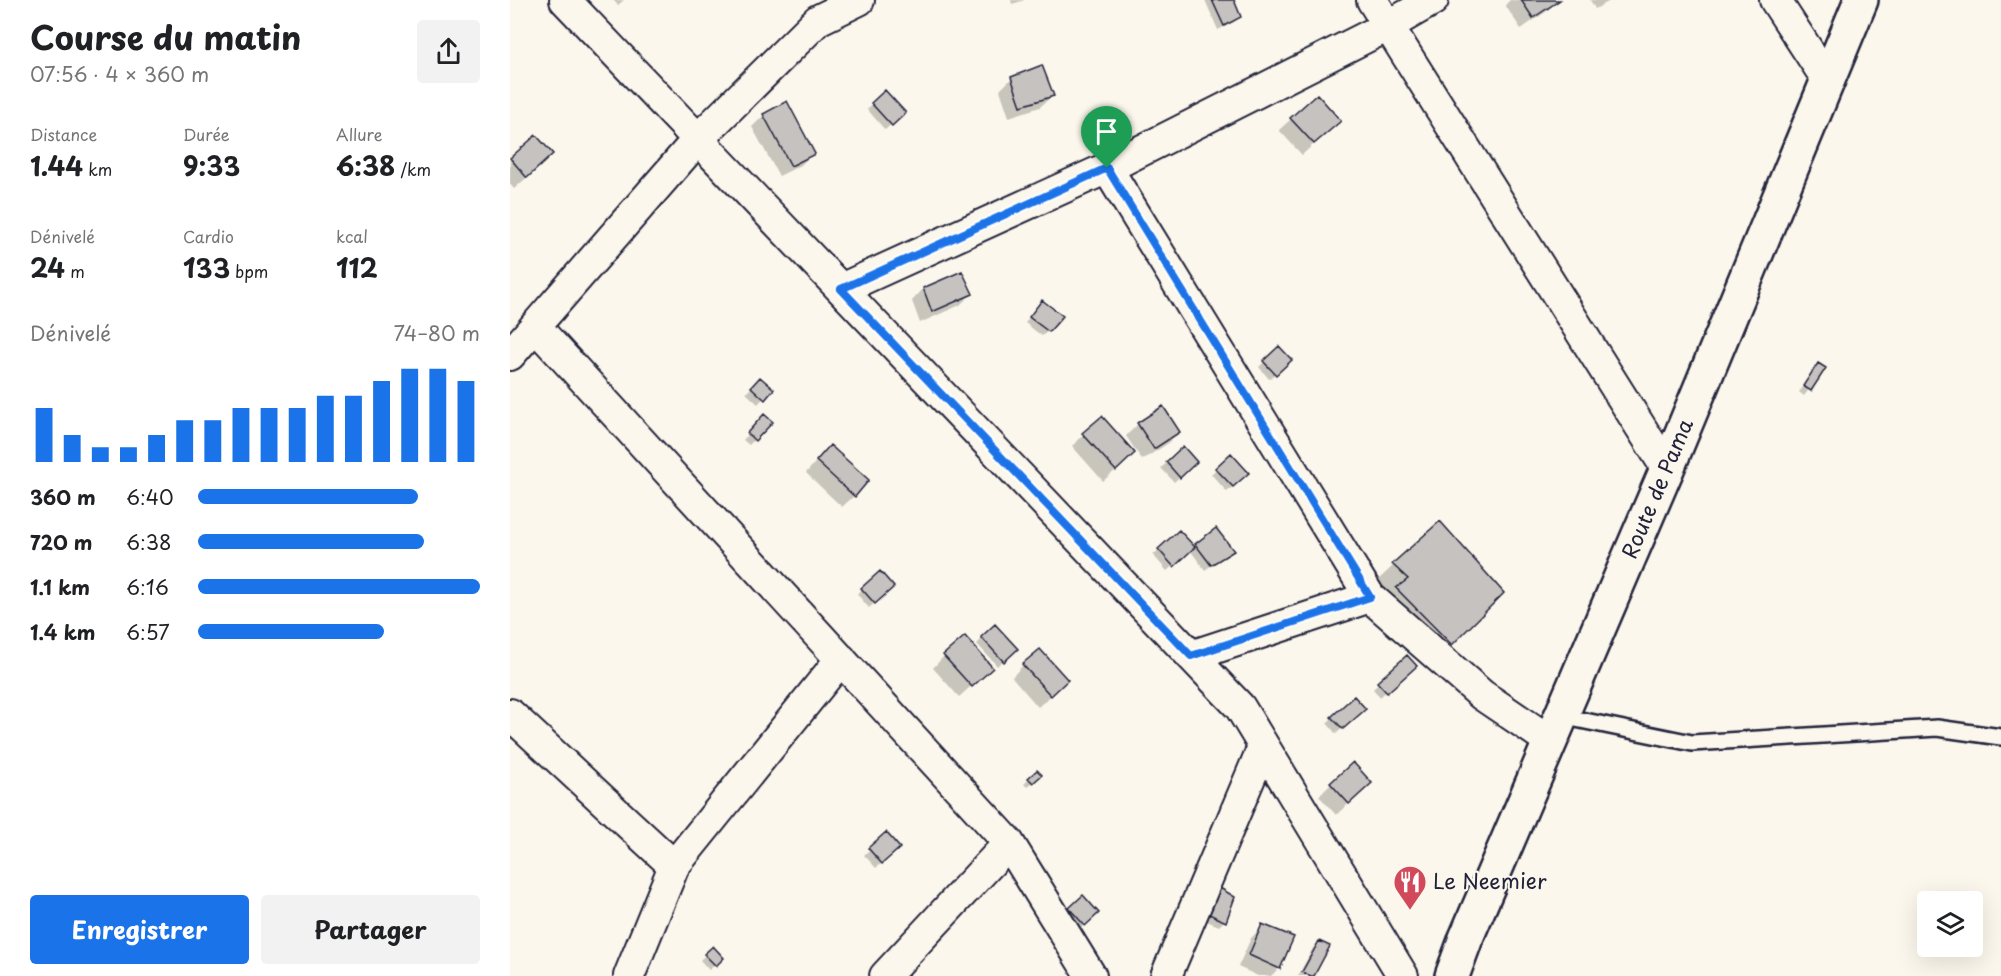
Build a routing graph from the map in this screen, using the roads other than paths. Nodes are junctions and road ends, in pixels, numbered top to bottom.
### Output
1 (565, 0) edge
2 (859, 0) edge
3 (1372, 0) edge
4 (1433, 0) edge
5 (1775, 0) edge
6 (1861, 0) edge
7 (1388, 26) junction
8 (1828, 81) junction
9 (698, 139) junction
10 (1107, 168) junction
11 (841, 289) junction
12 (535, 326) junction
13 (510, 355) edge
14 (1667, 469) junction
15 (1370, 597) junction
16 (1191, 656) junction
17 (841, 659) junction
18 (510, 714) edge
19 (1556, 728) junction
20 (2001, 737) edge
21 (1263, 747) junction
22 (1009, 843) junction
23 (674, 866) junction
24 (629, 976) edge
25 (885, 976) edge
26 (1091, 976) edge
27 (1166, 976) edge
28 (1403, 976) edge
29 (1452, 976) edge

1 - 9 street
2 - 9 street
3 - 7 street
4 - 7 street
5 - 8 street
6 - 8 highway, Route de Pama
7 - 10 street
7 - 14 street
8 - 14 highway, Route de Pama
9 - 11 street
9 - 12 street
10 - 11 street
10 - 15 street
11 - 16 street
12 - 13 street
12 - 17 street
14 - 19 highway, Route de Pama
15 - 16 street
15 - 19 street
16 - 21 street
17 - 22 street
17 - 23 street
18 - 23 street
19 - 20 lane
19 - 29 highway, Route de Pama
21 - 27 street
21 - 28 street
22 - 25 street
22 - 26 street
23 - 24 street

